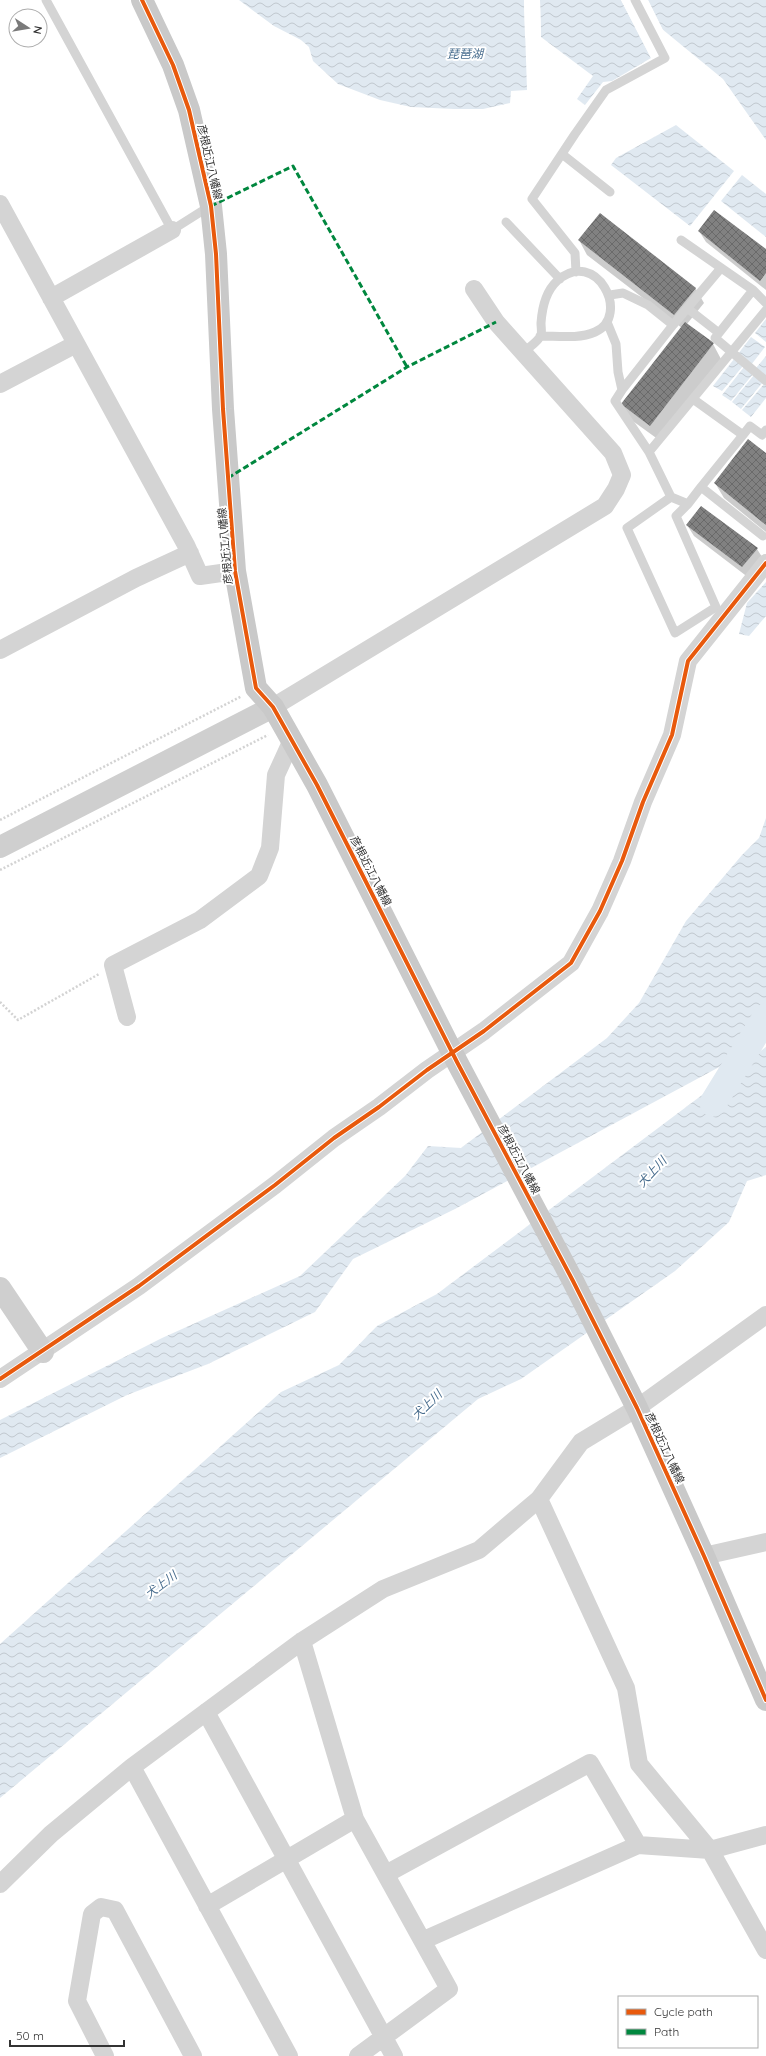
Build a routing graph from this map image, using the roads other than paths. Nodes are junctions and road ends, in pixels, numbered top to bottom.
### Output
1 (46, 0) edge
2 (142, 0) edge
3 (635, 0) edge
4 (562, 154) junction
5 (610, 192) dead end
6 (0, 204) edge
7 (211, 206) junction
8 (506, 222) dead end
9 (172, 230) junction
10 (681, 240) dead end
11 (721, 268) junction
12 (576, 272) junction
13 (560, 279) junction
14 (474, 289) dead end
15 (753, 290) junction
16 (610, 295) junction
17 (51, 298) junction
18 (766, 303) edge
19 (687, 308) junction
20 (766, 310) edge
21 (607, 322) junction
22 (672, 325) junction
23 (719, 333) junction
24 (540, 336) junction
25 (76, 344) junction
26 (524, 352) junction
27 (731, 352) junction
28 (766, 381) edge
29 (0, 384) edge
30 (622, 390) junction
31 (693, 399) junction
32 (766, 430) edge
33 (743, 435) junction
34 (649, 452) junction
35 (701, 487) junction
36 (671, 497) junction
37 (688, 504) junction
38 (763, 536) dead end
39 (190, 553) junction
40 (766, 563) edge
41 (234, 571) junction
42 (0, 650) edge
43 (273, 707) junction
44 (288, 733) junction
45 (0, 847) edge
46 (127, 1017) dead end
47 (455, 1057) junction
48 (0, 1288) edge
49 (766, 1315) edge
50 (43, 1352) junction
51 (0, 1379) edge
52 (633, 1400) junction
53 (539, 1499) junction
54 (766, 1542) edge
55 (704, 1556) junction
56 (302, 1641) junction
57 (766, 1700) edge
58 (206, 1712) junction
59 (132, 1767) junction
60 (355, 1819) junction
61 (766, 1835) edge
62 (638, 1845) junction
63 (710, 1850) junction
64 (286, 1860) junction
65 (386, 1874) junction
66 (0, 1884) edge
67 (207, 1906) junction
68 (424, 1940) junction
69 (766, 1950) edge
70 (384, 2037) junction
71 (190, 2055) edge
72 (105, 2056) edge
73 (289, 2056) edge
74 (358, 2056) edge
75 (394, 2056) edge

1 - 9 lane
2 - 7 main road, 彦根近江八幡線
3 - 4 lane
4 - 5 lane
4 - 12 lane
6 - 17 street
7 - 9 lane
7 - 41 main road, 彦根近江八幡線
8 - 13 lane
9 - 17 street
10 - 11 lane
11 - 15 lane
11 - 19 lane
12 - 13 lane
12 - 16 lane
13 - 24 lane
14 - 26 street
15 - 18 lane
15 - 23 lane
16 - 21 lane
16 - 22 lane
17 - 25 street
19 - 22 lane
19 - 23 lane
20 - 27 lane
21 - 24 lane
21 - 30 lane
22 - 30 lane
23 - 27 lane
24 - 26 lane
25 - 29 street
25 - 39 street
26 - 43 street
27 - 28 lane
27 - 31 lane
30 - 34 lane
31 - 33 lane
31 - 34 lane
32 - 33 lane
33 - 35 lane
34 - 36 lane
35 - 37 lane
35 - 38 lane
36 - 37 lane
36 - 37 lane
39 - 41 street
39 - 42 street
40 - 47 street
41 - 43 main road, 彦根近江八幡線
43 - 44 main road, 彦根近江八幡線
43 - 45 street
44 - 46 street
44 - 47 main road, 彦根近江八幡線
47 - 50 street
47 - 52 main road, 彦根近江八幡線
48 - 50 street
49 - 52 street
50 - 51 street
52 - 53 street
52 - 55 main road, 彦根近江八幡線
53 - 56 street
53 - 63 street
54 - 55 street
55 - 57 main road, 彦根近江八幡線
56 - 58 street
56 - 60 street
58 - 59 street
58 - 64 street
59 - 66 street
59 - 67 street
60 - 64 street
60 - 65 street
61 - 63 street
62 - 63 street
62 - 65 street
62 - 68 street
63 - 69 street
64 - 67 street
64 - 70 street
65 - 68 street
67 - 73 street
68 - 70 street
70 - 74 street
70 - 75 street
71 - 72 street

